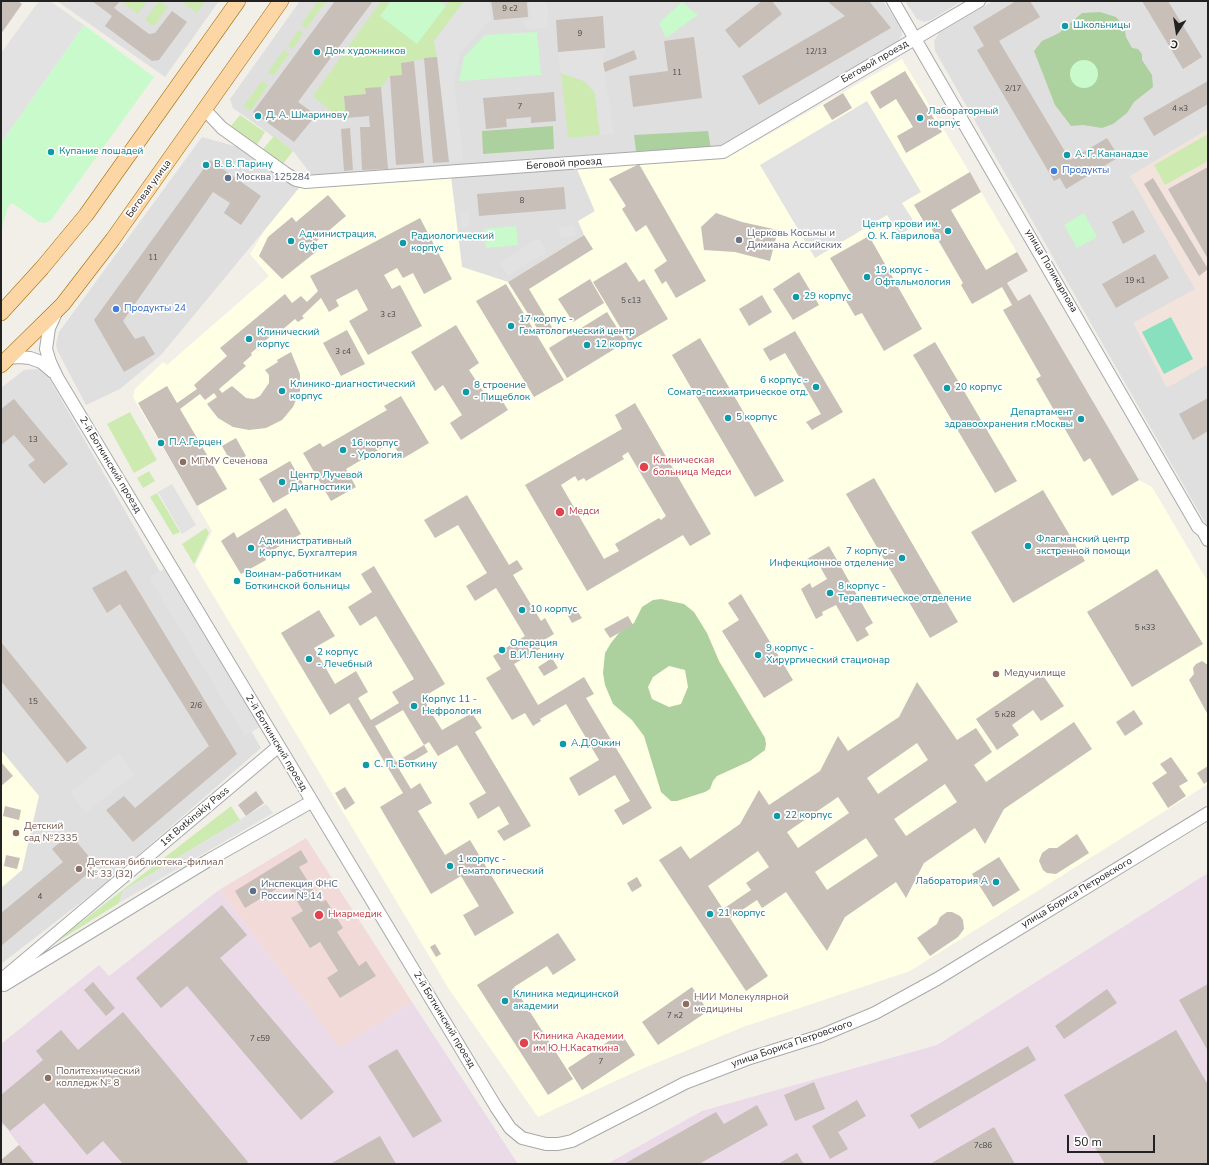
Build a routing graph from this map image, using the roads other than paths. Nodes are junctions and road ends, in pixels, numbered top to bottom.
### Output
1 (238, 1) edge
2 (281, 1) edge
3 (893, 1) edge
4 (979, 1) edge
5 (916, 38) junction
6 (205, 110) junction
7 (63, 304) junction
8 (4, 305) edge
9 (5, 362) edge
10 (57, 377) junction
11 (1208, 540) edge
12 (279, 746) junction
13 (311, 802) junction
14 (1208, 813) edge
15 (1, 980) edge
16 (1, 987) edge
17 (496, 1107) joint

1 - 8 main road
2 - 6 main road, Беговая улица
3 - 5 street, улица Поликарпова
4 - 5 street, Беговой проезд
5 - 6 street, Беговой проезд
5 - 11 street, улица Поликарпова
6 - 7 main road, Беговая улица
7 - 9 main road, Беговая улица
7 - 10 street, 2-й Боткинский проезд
9 - 10 street, 2-й Боткинский проезд
10 - 12 street, 2-й Боткинский проезд
12 - 13 street, 2-й Боткинский проезд
12 - 15 street, 1st Botkinskiy Pass
13 - 16 street
13 - 17 street, 2-й Боткинский проезд
14 - 17 street, улица Бориса Петровского

